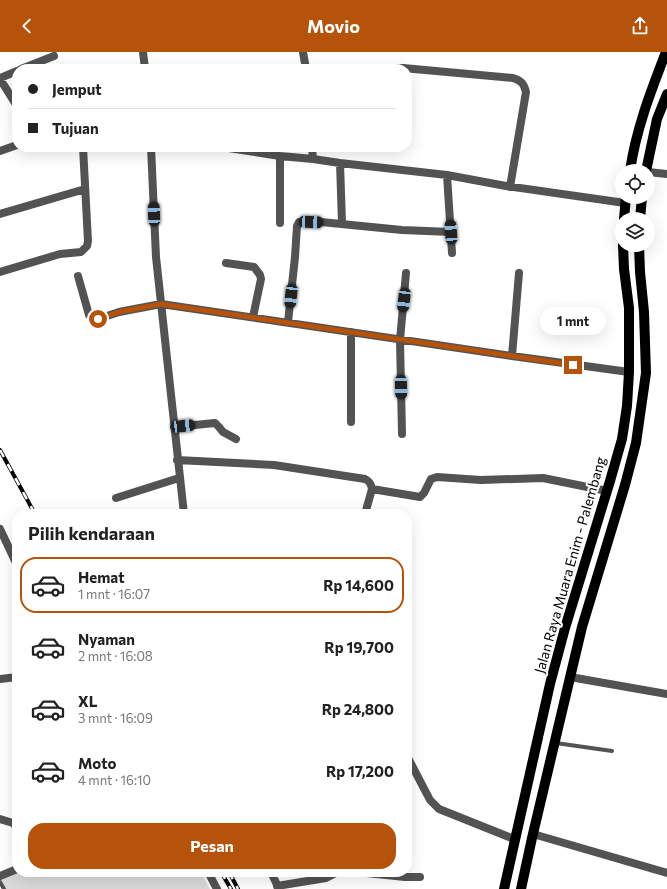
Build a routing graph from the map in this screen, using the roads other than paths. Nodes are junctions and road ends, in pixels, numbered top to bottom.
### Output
1 (143, 52) edge
2 (304, 52) edge
3 (666, 52) edge
4 (54, 56) dead end
5 (34, 64) edge
6 (144, 64) edge
7 (305, 64) edge
8 (412, 69) edge
9 (12, 73) edge
10 (0, 78) edge
11 (2, 87) edge
12 (667, 94) edge
13 (12, 100) edge
14 (12, 147) edge
15 (0, 151) edge
16 (83, 152) edge
17 (151, 152) edge
18 (254, 152) edge
19 (312, 152) edge
20 (280, 156) junction
21 (313, 159) junction
22 (340, 163) junction
23 (631, 164) edge
24 (649, 164) edge
25 (655, 173) edge
26 (667, 174) edge
27 (447, 175) junction
28 (510, 187) junction
29 (85, 189) junction
30 (615, 199) edge
31 (0, 214) edge
32 (280, 223) dead end
33 (342, 224) junction
34 (451, 232) junction
35 (624, 252) edge
36 (639, 252) edge
37 (452, 253) dead end
38 (226, 263) dead end
39 (0, 272) edge
40 (406, 273) dead end
41 (519, 273) dead end
42 (78, 276) dead end
43 (161, 304) junction
44 (253, 317) junction
45 (288, 322) junction
46 (351, 332) junction
47 (400, 340) junction
48 (512, 356) junction
49 (629, 372) junction
50 (352, 422) dead end
51 (174, 427) junction
52 (402, 434) dead end
53 (236, 439) dead end
54 (177, 460) junction
55 (180, 478) junction
56 (372, 489) junction
57 (607, 491) junction
58 (116, 498) dead end
59 (183, 509) edge
60 (366, 509) edge
61 (0, 529) edge
62 (12, 554) edge
63 (12, 677) edge
64 (570, 677) junction
65 (0, 678) edge
66 (667, 694) edge
67 (554, 742) junction
68 (612, 751) dead end
69 (412, 766) edge
70 (529, 775) junction
71 (546, 778) junction
72 (524, 797) junction
73 (541, 799) junction
74 (0, 819) edge
75 (12, 823) edge
76 (533, 834) junction
77 (514, 839) junction
78 (12, 871) edge
79 (667, 873) edge
80 (0, 876) edge
81 (211, 877) edge
82 (273, 877) edge
83 (328, 877) edge
84 (397, 877) edge
85 (420, 877) dead end
86 (0, 882) edge
87 (278, 887) edge
88 (4, 889) edge
89 (217, 889) edge
90 (504, 889) edge
91 (521, 889) edge

1 - 6 street
2 - 7 street
3 - 23 main road
4 - 5 street
8 - 28 street
9 - 10 street
10 - 11 street
11 - 13 street
12 - 24 main road
14 - 15 street
16 - 29 street
17 - 43 street
18 - 20 street
19 - 21 street
20 - 21 street
20 - 32 street
21 - 22 street
22 - 27 street
22 - 33 street
25 - 26 street
27 - 28 street
27 - 34 street
28 - 30 street
29 - 31 street
29 - 39 street
33 - 34 street
33 - 45 street
34 - 37 street
35 - 49 main road, Jalan Raya Muara Enim - Palembang
36 - 64 main road, Jalan Raya Muara Enim - Palembang
38 - 44 street
40 - 47 street
41 - 48 street
42 - 43 street
43 - 44 street
43 - 51 street
44 - 45 street
45 - 46 street
46 - 47 street
46 - 50 street
47 - 48 street
47 - 52 street
48 - 49 street
49 - 57 main road, Jalan Raya Muara Enim - Palembang
51 - 53 street
51 - 54 street
54 - 55 street
54 - 56 street
55 - 58 street
55 - 59 street
56 - 57 street
56 - 60 street
57 - 70 main road, Jalan Raya Muara Enim - Palembang
61 - 62 street
63 - 65 street
64 - 66 street
64 - 67 main road, Jalan Raya Muara Enim - Palembang
67 - 68 lane
67 - 71 main road, Jalan Raya Muara Enim - Palembang
69 - 77 street
70 - 71 main road
70 - 72 main road, Jalan Raya Muara Enim - Palembang
71 - 73 main road, Jalan Raya Muara Enim - Palembang
72 - 73 main road
72 - 77 main road, Jalan Raya Muara Enim - Palembang
73 - 76 main road, Jalan Raya Muara Enim - Palembang
74 - 75 street
76 - 79 street
76 - 91 main road, Jalan Raya Muara Enim - Palembang
77 - 90 main road, Jalan Raya Muara Enim - Palembang
78 - 80 street
81 - 89 street
82 - 87 street
83 - 87 street
84 - 85 street
86 - 88 lane

